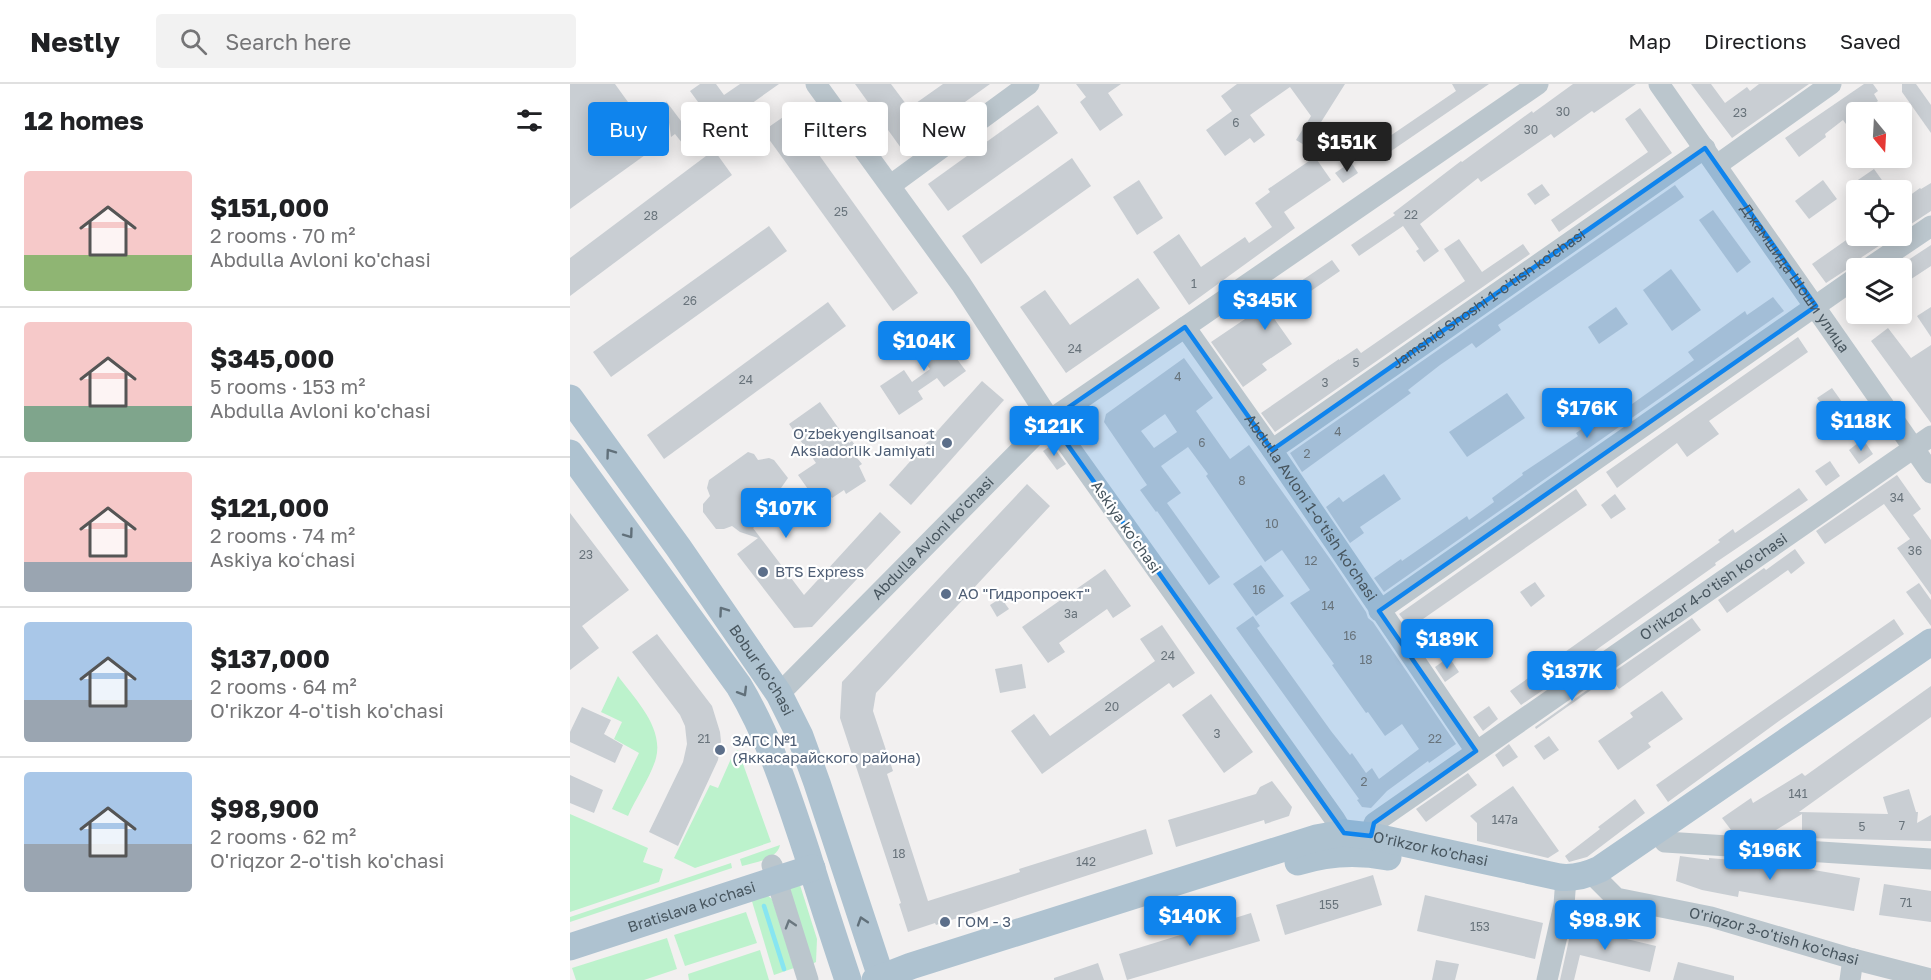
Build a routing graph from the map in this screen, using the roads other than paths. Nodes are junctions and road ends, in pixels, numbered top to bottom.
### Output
1 (816, 84) edge
2 (1029, 84) edge
3 (1538, 84) edge
4 (1659, 84) edge
5 (1831, 84) edge
6 (1711, 156) junction
7 (891, 185) junction
8 (1931, 226) edge
9 (1884, 258) edge
10 (1846, 285) edge
11 (1815, 306) junction
12 (1185, 327) junction
13 (570, 398) edge
14 (1050, 420) junction
15 (1922, 442) edge
16 (1272, 450) junction
17 (570, 453) edge
18 (1931, 473) edge
19 (678, 547) junction
20 (652, 566) junction
21 (1380, 611) junction
22 (1931, 642) edge
23 (1931, 657) edge
24 (779, 694) junction
25 (1476, 751) junction
26 (1661, 837) junction
27 (1360, 844) junction
28 (1931, 859) edge
29 (809, 861) junction
30 (774, 872) junction
31 (1581, 882) junction
32 (570, 931) edge
33 (570, 947) edge
34 (1853, 959) junction
35 (879, 979) edge
36 (1931, 979) edge
37 (808, 980) edge
38 (848, 980) edge
39 (919, 980) edge
40 (1547, 980) edge
41 (1850, 980) edge

1 - 7 street, Askiya koʻchasi
2 - 7 street
3 - 12 street, Abdulla Avloni ko'chasi
4 - 6 street, Джамшида Шоши улица
5 - 6 street, Jamshid Shoshi 1-o'tish ko'chasi
6 - 11 street, Джамшида Шоши улица
6 - 16 street, Jamshid Shoshi 1-o'tish ko'chasi
7 - 14 street, Askiya koʻchasi
8 - 9 street
10 - 11 street
11 - 15 street, Джамшида Шоши улица
11 - 21 street
12 - 14 street, Abdulla Avloni ko'chasi
12 - 16 street, Abdulla Avloni 1-o'tish ko'chasi
19 -> 13 main road, Bobur ko'chasi
14 - 24 street, Abdulla Avloni ko'chasi
14 - 27 street, Askiya koʻchasi
15 - 18 street, Джамшида Шоши улица
15 - 25 street, O'rikzor 4-o'tish ko'chasi
16 - 21 street, Abdulla Avloni 1-o'tish ko'chasi
17 -> 20 main road, Bobur ko'chasi
19 - 20 main road
24 -> 19 main road, Bobur ko'chasi
20 -> 29 main road, Bobur ko'chasi
21 - 25 street, Abdulla Avloni 1-o'tish ko'chasi
22 - 26 main road
23 - 26 main road
35 -> 24 main road, Bobur ko'chasi
25 - 27 street, O'rikzor 4-o'tish ko'chasi
26 - 28 street
26 - 31 main road
27 - 31 main road, O'rikzor ko'chasi
27 - 35 main road, O'rikzor ko'chasi
27 - 39 main road, O'rikzor ko'chasi
29 - 30 main road, Bratislava ko'chasi
29 - 38 main road, Bobur ko'chasi
30 - 32 main road, Bratislava ko'chasi
30 - 33 main road, Bratislava ko'chasi
37 -> 30 street
31 - 34 street, O'riqzor 3-o'tish ko'chasi
31 - 40 street
34 - 36 street, O'riqzor 3-o'tish ko'chasi
34 - 41 street

